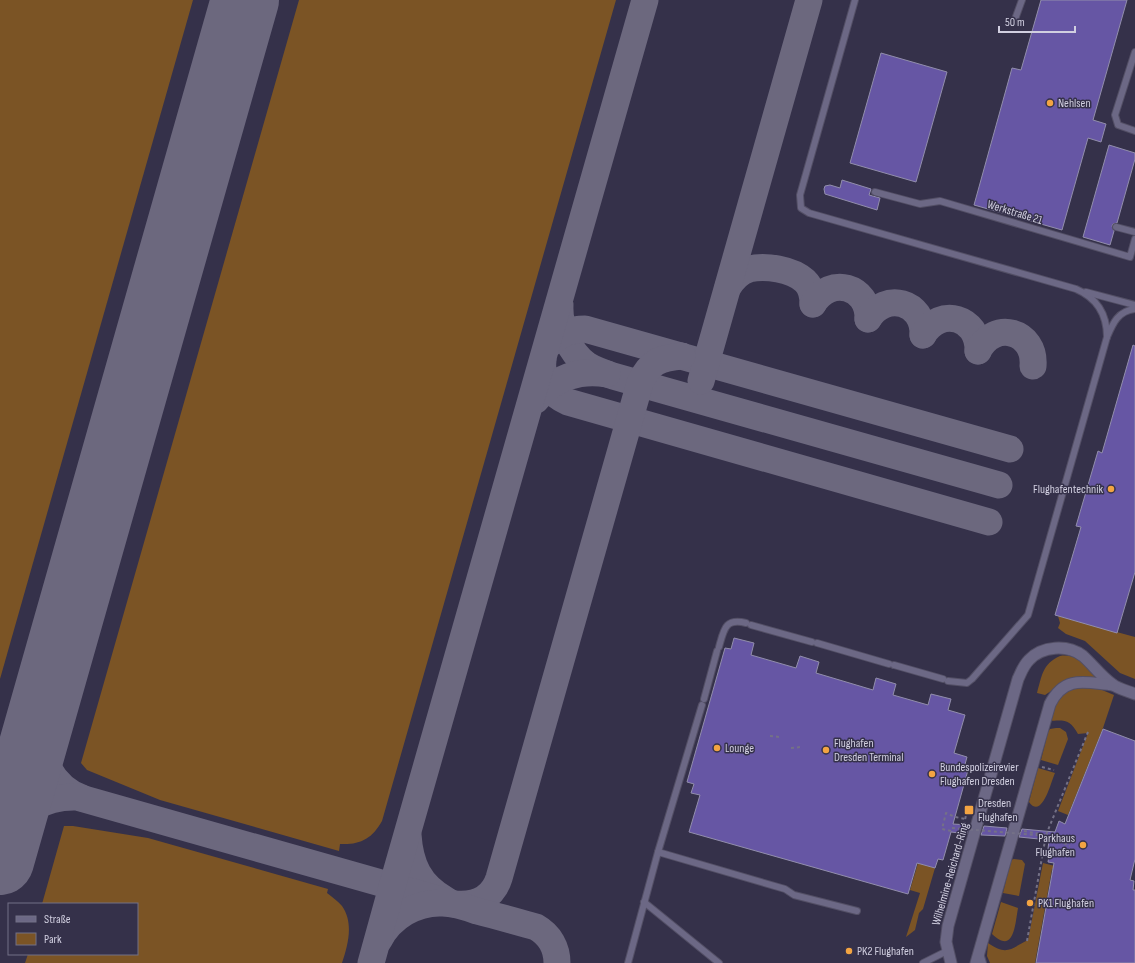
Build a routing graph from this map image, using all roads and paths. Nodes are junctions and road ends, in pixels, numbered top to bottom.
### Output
1 (855, 0) edge
2 (1022, 0) edge
3 (1014, 22) dead end
4 (1135, 52) edge
5 (1135, 131) edge
6 (875, 192) dead end
7 (1116, 227) dead end
8 (1135, 232) edge
9 (1135, 239) edge
10 (1076, 289) junction
11 (1135, 305) edge
12 (1135, 309) edge
13 (1107, 337) junction
14 (1113, 685) junction
15 (1135, 694) edge
16 (1088, 732) dead end
17 (770, 736) dead end
18 (780, 737) dead end
19 (801, 747) dead end
20 (791, 748) dead end
21 (1038, 766) dead end
22 (1054, 770) dead end
23 (966, 815) dead end
24 (966, 819) dead end
25 (965, 825) dead end
26 (1021, 830) dead end
27 (1047, 835) junction
28 (1070, 846) dead end
29 (658, 852) junction
30 (644, 902) junction
31 (857, 911) dead end
32 (1028, 940) dead end
33 (948, 951) junction
34 (980, 952) junction
35 (628, 963) edge
36 (719, 963) edge
37 (923, 963) edge
38 (951, 963) edge
39 (976, 963) edge
40 (983, 963) edge

1 - 10 lane
2 - 3 lane
4 - 5 lane
6 - 9 lane, Werkstraße 21
7 - 8 lane
10 - 11 lane
10 - 13 lane
12 - 13 lane
13 - 29 lane
14 - 15 street, Wilhelmine-Reichard-Ring
14 - 33 street, Wilhelmine-Reichard-Ring
14 - 34 street
16 - 27 path
17 - 18 path
19 - 20 path
21 - 22 path
23 - 25 path
24 - 27 path, bridge
26 - 27 path
27 - 28 path
27 - 32 path
29 - 30 lane
29 - 31 lane
30 - 35 lane
30 - 36 lane
33 - 37 lane
33 - 38 street, Wilhelmine-Reichard-Ring
34 - 39 street
34 - 40 lane

